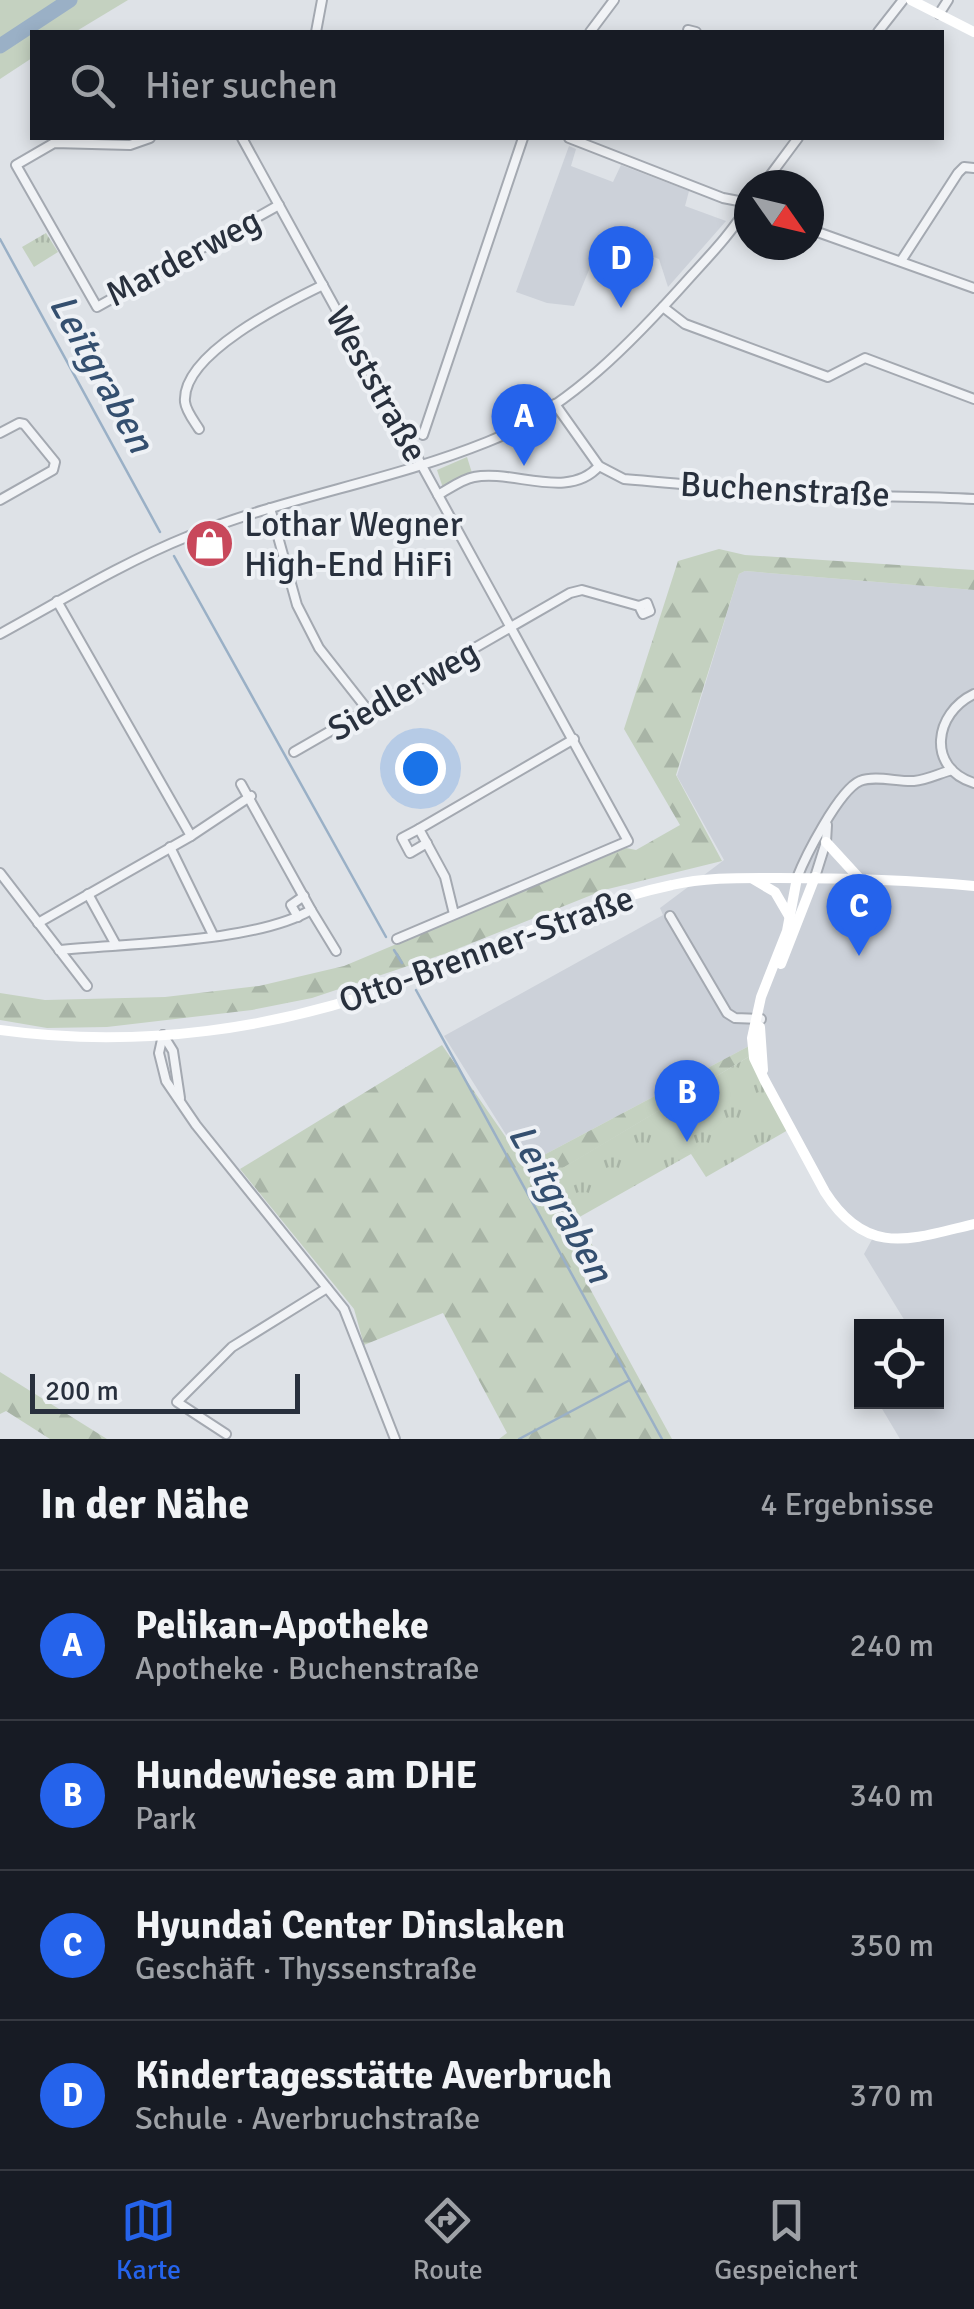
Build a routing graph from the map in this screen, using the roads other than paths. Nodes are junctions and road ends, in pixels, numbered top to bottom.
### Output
1 (322, 0) edge
2 (614, 0) edge
3 (903, 0) edge
4 (912, 0) edge
5 (948, 0) edge
6 (939, 14) junction
7 (316, 30) edge
8 (592, 30) edge
9 (880, 30) edge
10 (974, 32) edge
11 (144, 140) edge
12 (243, 140) edge
13 (522, 140) edge
14 (575, 140) edge
15 (797, 140) edge
16 (974, 168) edge
17 (774, 170) edge
18 (734, 201) edge
19 (280, 205) junction
20 (734, 228) edge
21 (824, 233) edge
22 (901, 261) junction
23 (323, 285) junction
24 (974, 288) edge
25 (663, 308) junction
26 (448, 360) junction
27 (458, 366) dead end
28 (974, 399) edge
29 (555, 404) junction
30 (199, 429) dead end
31 (0, 433) edge
32 (423, 436) dead end
33 (421, 464) junction
34 (599, 466) junction
35 (438, 495) junction
36 (974, 499) edge
37 (0, 500) edge
38 (270, 508) junction
39 (57, 601) junction
40 (640, 606) dead end
41 (512, 627) junction
42 (0, 634) edge
43 (974, 694) edge
44 (367, 709) junction
45 (574, 738) junction
46 (294, 752) dead end
47 (952, 770) junction
48 (974, 783) edge
49 (241, 784) dead end
50 (251, 796) junction
51 (827, 825) junction
52 (419, 829) junction
53 (192, 836) junction
54 (826, 842) junction
55 (426, 843) junction
56 (170, 848) junction
57 (0, 874) edge
58 (752, 878) junction
59 (796, 878) junction
60 (815, 878) junction
61 (860, 879) junction
62 (974, 886) edge
63 (10, 887) junction
64 (88, 894) junction
65 (0, 895) edge
66 (304, 896) junction
67 (311, 910) junction
68 (454, 914) junction
69 (670, 916) dead end
70 (789, 916) junction
71 (298, 918) junction
72 (38, 923) junction
73 (213, 935) junction
74 (398, 939) dead end
75 (116, 944) junction
76 (59, 950) junction
77 (336, 951) dead end
78 (88, 986) dead end
79 (758, 1019) junction
80 (0, 1030) edge
81 (163, 1036) junction
82 (974, 1224) edge
83 (327, 1288) junction
84 (226, 1434) dead end
85 (395, 1439) edge

1 - 7 street
2 - 8 street
3 - 9 street
4 - 6 main road
5 - 6 street
6 - 10 main road
11 - 19 street, Marderweg
12 - 19 street, Weststraße
13 - 26 street
14 - 18 street
15 - 17 street
16 - 22 street
19 - 23 street, Weststraße
20 - 25 street
21 - 22 street
22 - 24 street
23 - 30 street
23 - 33 street, Weststraße
25 - 28 street
25 - 29 street
26 - 27 street
26 - 32 street
29 - 33 street
29 - 34 street
31 - 37 street
33 - 35 street, Weststraße
33 - 38 street
34 - 35 street
34 - 36 street, Buchenstraße
35 - 41 street, Weststraße
38 - 39 street
38 - 44 street
39 - 42 street
39 - 53 street
40 - 41 street, Siedlerweg
41 - 44 street, Siedlerweg
41 - 45 street, Weststraße
43 - 47 street
44 - 46 street, Siedlerweg
45 - 52 street
45 - 68 street, Weststraße
47 - 48 street
47 - 51 street
49 - 50 street
50 - 53 street
50 - 66 street
51 - 54 street
51 - 59 street
52 - 55 street
52 - 55 street
53 - 56 street
54 - 60 street
54 - 61 main road
55 - 68 street
56 - 64 street
56 - 73 street
57 - 63 street
58 - 59 main road, Otto-Brenner-Straße
58 - 70 main road
58 - 81 main road, Otto-Brenner-Straße
59 - 60 main road, Otto-Brenner-Straße
59 - 70 main road
60 - 61 main road, Otto-Brenner-Straße
60 - 79 main road
61 - 62 main road, Otto-Brenner-Straße
63 - 65 street
63 - 72 street
64 - 72 street
64 - 75 street
66 - 67 street
66 - 71 street
67 - 71 street
67 - 77 street
68 - 74 street
69 - 79 street
70 - 79 main road
71 - 73 street
72 - 76 street
73 - 75 street
75 - 76 street
76 - 78 street
79 - 82 main road
80 - 81 main road, Otto-Brenner-Straße
81 - 83 street
83 - 84 street
83 - 85 street

